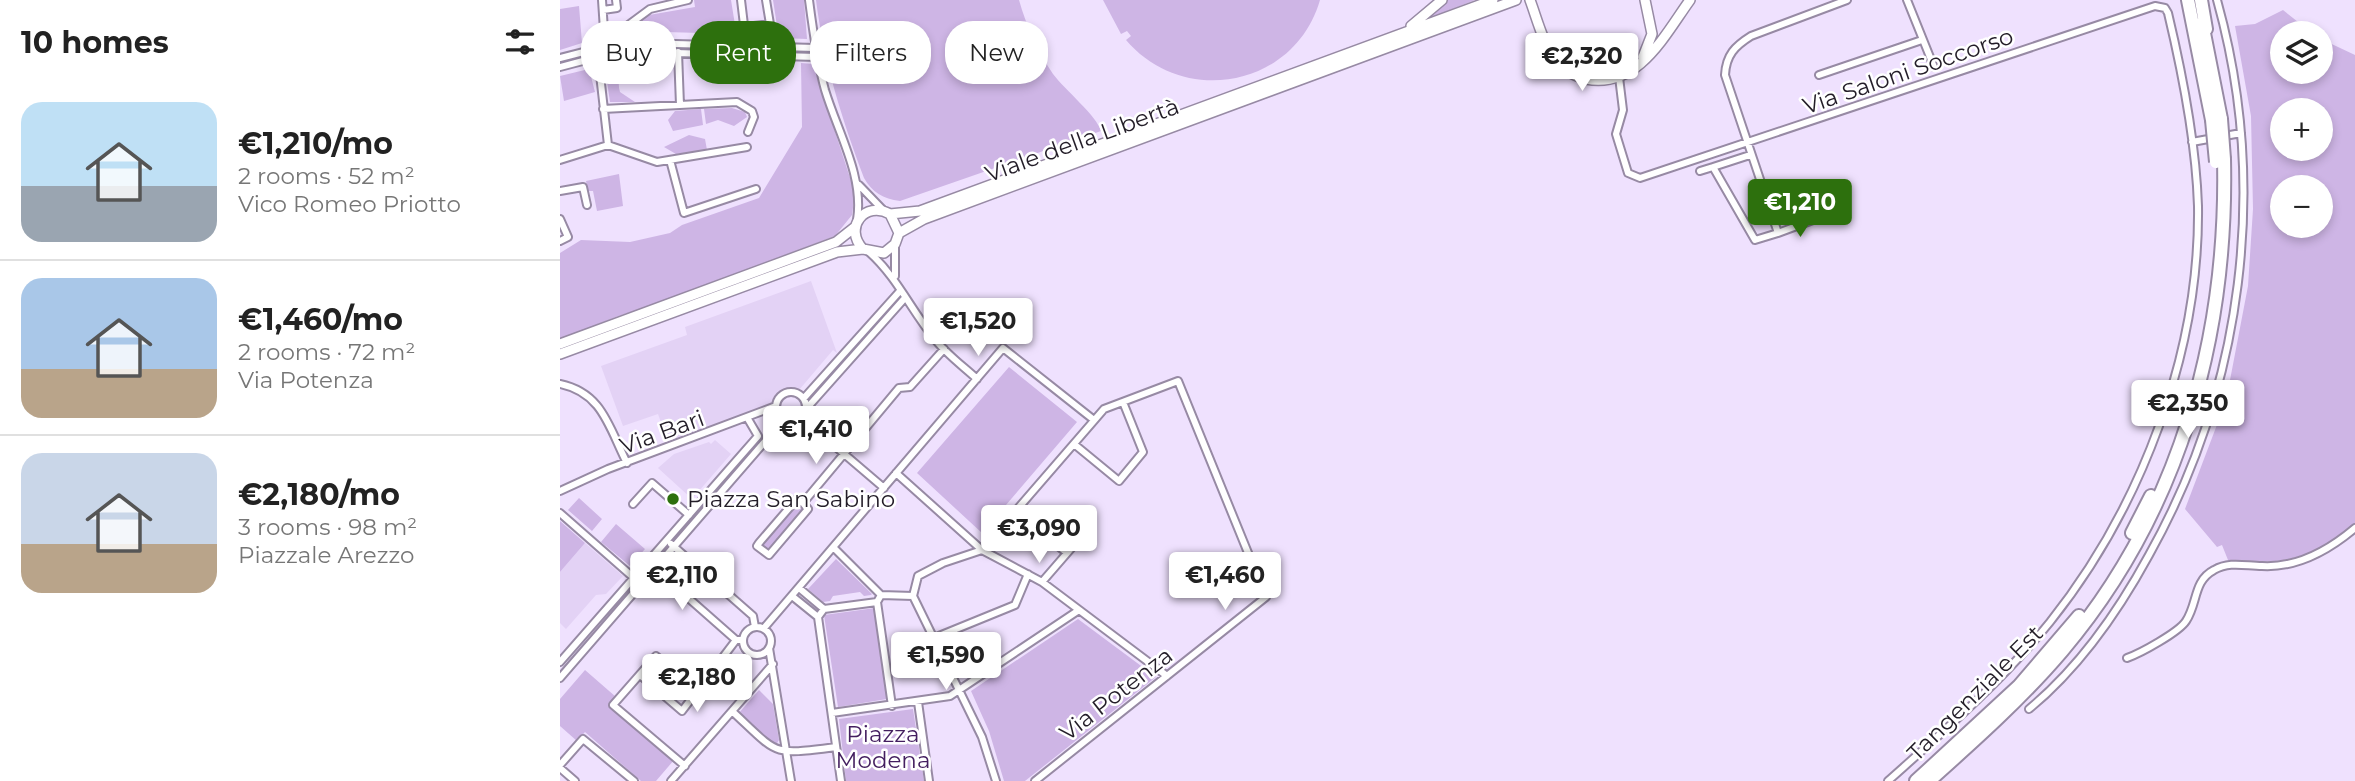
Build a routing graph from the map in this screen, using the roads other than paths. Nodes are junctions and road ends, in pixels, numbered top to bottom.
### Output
1 (602, 0) edge
2 (616, 0) edge
3 (688, 0) edge
4 (741, 0) edge
5 (766, 0) edge
6 (809, 0) edge
7 (1442, 0) edge
8 (1493, 0) edge
9 (1516, 0) edge
10 (1530, 0) edge
11 (1645, 0) edge
12 (1690, 0) edge
13 (1846, 0) edge
14 (1907, 0) edge
15 (2179, 0) edge
16 (2188, 0) edge
17 (2199, 0) edge
18 (2217, 0) edge
19 (661, 2) edge
20 (603, 10) junction
21 (604, 21) edge
22 (632, 21) edge
23 (744, 21) edge
24 (769, 21) edge
25 (812, 21) edge
26 (1394, 36) junction
27 (1922, 40) junction
28 (678, 52) joint
29 (581, 53) edge
30 (690, 53) edge
31 (560, 58) edge
32 (581, 61) edge
33 (560, 67) edge
34 (1934, 67) dead end
35 (1634, 69) junction
36 (1819, 75) dead end
37 (1619, 77) junction
38 (2207, 82) junction
39 (601, 84) edge
40 (826, 84) edge
41 (680, 105) junction
42 (603, 109) junction
43 (2216, 119) junction
44 (748, 132) dead end
45 (2241, 133) junction
46 (2192, 142) junction
47 (1746, 144) junction
48 (608, 145) junction
49 (747, 147) dead end
50 (1750, 155) junction
51 (560, 160) edge
52 (670, 160) junction
53 (2220, 161) junction
54 (1713, 167) junction
55 (1700, 171) dead end
56 (857, 182) junction
57 (756, 189) dead end
58 (560, 191) edge
59 (587, 205) dead end
60 (887, 213) junction
61 (560, 219) edge
62 (1812, 220) dead end
63 (856, 224) junction
64 (899, 233) junction
65 (1778, 233) junction
66 (560, 241) edge
67 (895, 244) junction
68 (866, 251) junction
69 (895, 278) junction
70 (900, 291) junction
71 (904, 299) junction
72 (560, 344) edge
73 (944, 349) junction
74 (560, 354) edge
75 (977, 379) junction
76 (560, 384) edge
77 (804, 398) junction
78 (1123, 402) junction
79 (776, 406) junction
80 (807, 408) junction
81 (781, 418) junction
82 (802, 418) junction
83 (748, 419) junction
84 (1094, 420) junction
85 (1074, 444) junction
86 (844, 454) junction
87 (627, 463) junction
88 (896, 474) junction
89 (884, 488) junction
90 (560, 491) edge
91 (633, 503) dead end
92 (803, 503) junction
93 (560, 513) edge
94 (689, 515) junction
95 (2355, 528) edge
96 (667, 540) junction
97 (674, 546) junction
98 (834, 548) junction
99 (982, 550) junction
100 (1067, 553) dead end
101 (648, 562) junction
102 (655, 568) junction
103 (1028, 574) junction
104 (634, 578) junction
105 (1042, 582) junction
106 (799, 588) junction
107 (792, 596) junction
108 (914, 596) junction
109 (879, 598) junction
110 (824, 609) junction
111 (1079, 610) junction
112 (818, 617) junction
113 (755, 627) junction
114 (764, 628) junction
115 (934, 638) junction
116 (739, 640) junction
117 (769, 648) junction
118 (2127, 658) dead end
119 (560, 662) edge
120 (774, 664) junction
121 (640, 675) junction
122 (1167, 676) junction
123 (560, 678) edge
124 (960, 690) junction
125 (698, 691) junction
126 (918, 702) junction
127 (892, 706) junction
128 (2029, 709) dead end
129 (733, 712) junction
130 (832, 713) junction
131 (836, 747) junction
132 (787, 753) junction
133 (560, 766) edge
134 (685, 766) junction
135 (575, 781) edge
136 (634, 781) edge
137 (671, 781) edge
138 (791, 781) edge
139 (841, 781) edge
140 (929, 781) edge
141 (996, 781) edge
142 (1035, 781) edge
143 (1888, 781) edge
144 (1916, 781) edge
145 (1929, 781) edge

1 - 20 street
2 - 20 street
3 - 19 street
4 - 23 street
5 - 24 street
6 - 25 street
7 - 26 main road
8 - 26 main road, Viale della Libertà
9 - 64 main road, Viale della Libertà
10 - 37 main road
11 - 35 main road
12 - 35 main road
13 - 47 street
14 - 27 street
15 - 38 highway
16 - 38 highway, Tangenziale Est
17 - 43 highway, Tangenziale Est
18 - 45 street
19 - 22 street
20 - 21 street
26 - 60 main road, Viale della Libertà
27 - 34 street
27 - 36 street
28 - 30 street
28 - 41 street
29 - 31 street
32 - 33 street
35 - 37 main road
37 - 47 street, Via Saloni Soccorso
38 - 43 highway, Tangenziale Est
39 - 42 street
40 - 56 street
41 - 42 street
41 - 44 street
42 - 48 street
43 - 53 highway, Tangenziale Est, bridge
45 - 46 street
45 - 128 street
46 - 47 street, Via Saloni Soccorso
46 - 143 street
47 - 50 street
48 - 51 street
48 - 52 street
49 - 52 street
50 - 54 street
50 - 65 street
52 - 57 street
53 - 144 highway, Tangenziale Est
53 - 145 highway, Tangenziale Est
54 - 55 street
54 - 65 street
56 - 60 street
56 - 63 street
58 - 59 street
60 - 63 main road, Viale della Libertà
60 - 64 main road
61 - 66 street
62 - 65 street
63 - 68 main road
63 - 72 main road, Viale della Libertà
64 - 67 main road
67 - 68 main road
67 - 69 street
68 - 69 street
68 - 74 main road
69 - 70 street
70 - 71 street
70 - 77 street
71 - 73 street
71 - 80 street
73 - 75 street
73 - 86 street
75 - 84 street
75 - 88 street
76 - 87 street
77 - 79 street
77 - 80 street
78 - 84 street
78 - 85 street
78 - 122 street, Via Potenza
79 - 81 street
79 - 83 street, Via Bari
80 - 82 street
81 - 82 street
81 - 97 street
82 - 86 street
83 - 87 street, Via Bari
83 - 94 street
84 - 85 street
85 - 99 street
86 - 89 street
86 - 92 street
87 - 90 street, Via Bari
88 - 89 street
88 - 99 street
89 - 98 street
91 - 94 street
92 - 92 street
93 - 104 street
94 - 96 street
95 - 118 street
96 - 97 street
96 - 101 street
97 - 102 street
97 - 113 street
98 - 106 street
98 - 109 street
99 - 103 street
99 - 108 street
100 - 105 street
101 - 102 street
101 - 104 street
102 - 116 street
102 - 123 street
103 - 105 street
103 - 115 street
104 - 119 street
105 - 111 street
106 - 107 street
106 - 110 street
107 - 112 street
107 - 114 street
108 - 109 street
108 - 115 street
109 - 110 street
109 - 127 street
110 - 112 street
111 - 122 street
111 - 124 street
112 - 130 street
113 - 114 street
113 - 116 street
114 - 117 street
115 - 124 street
116 - 117 street
116 - 125 street
117 - 120 street
120 - 129 street
120 - 132 street
121 - 125 street
121 - 125 street
121 - 134 street
122 - 142 street, Via Potenza
124 - 126 street
124 - 141 street
126 - 127 street
126 - 140 street
127 - 130 street
129 - 132 street
129 - 134 street
130 - 131 street
131 - 132 street
131 - 139 street
132 - 138 street
133 - 135 street
133 - 136 street
134 - 137 street

